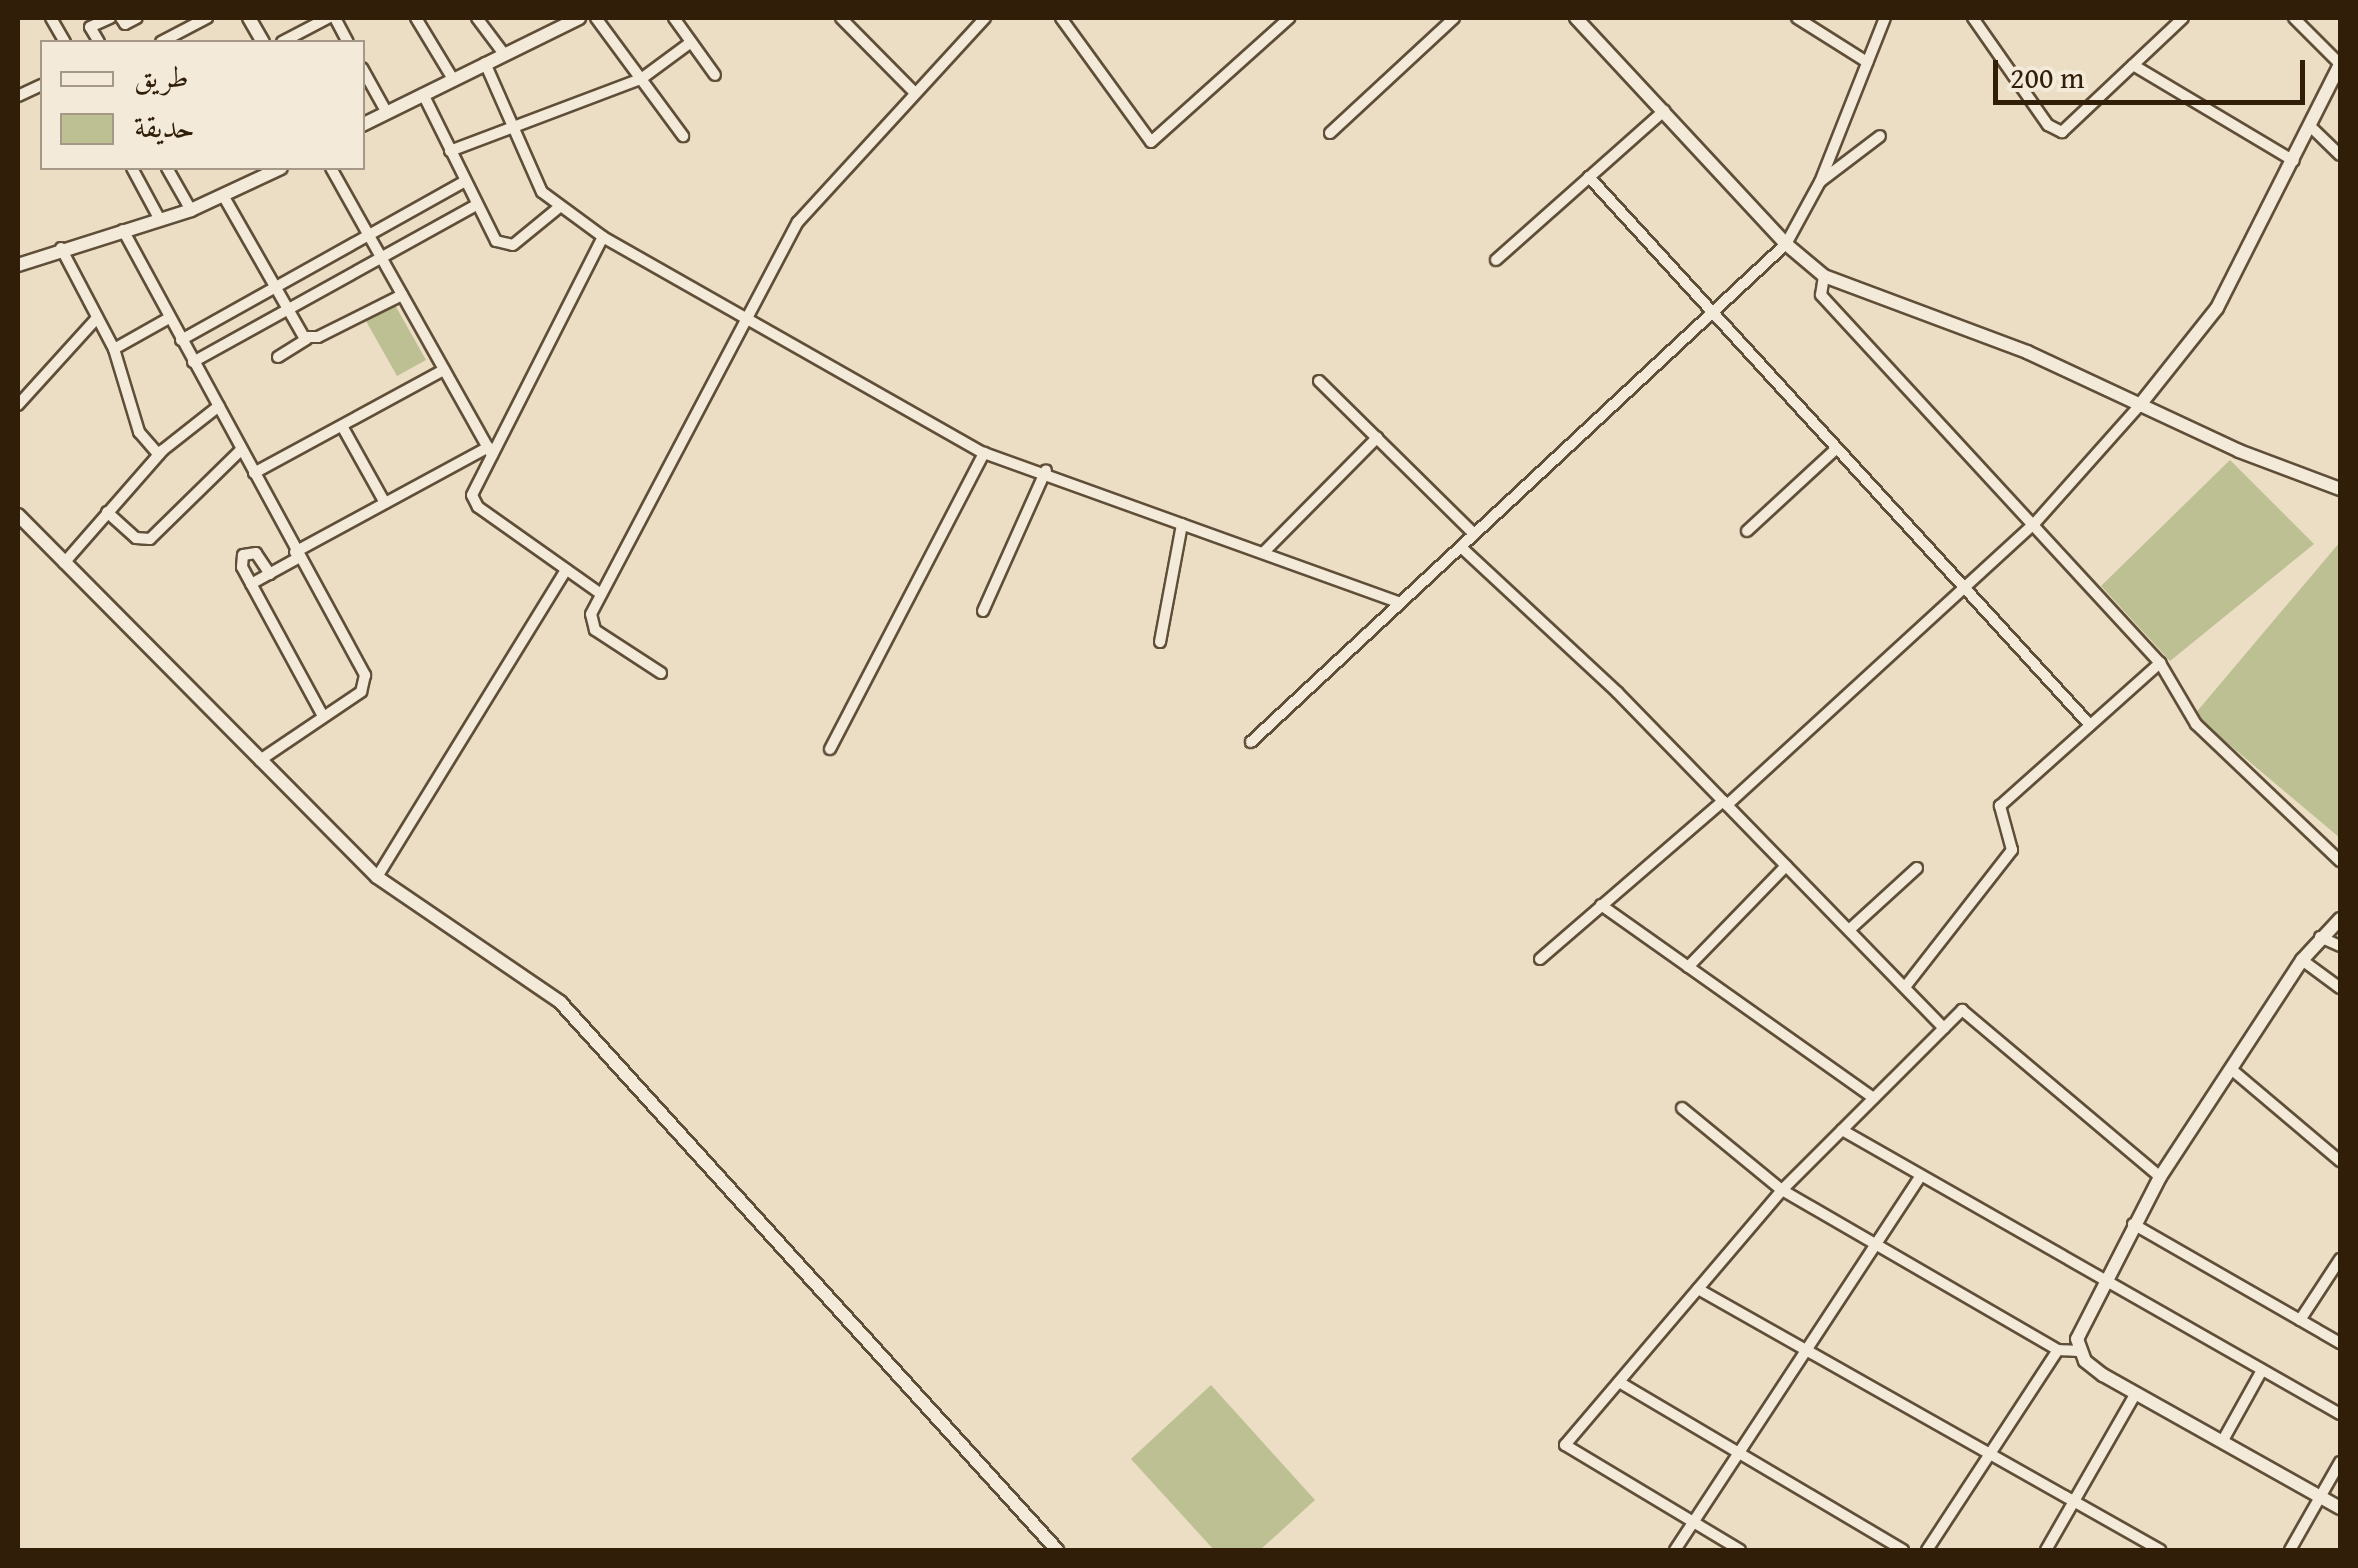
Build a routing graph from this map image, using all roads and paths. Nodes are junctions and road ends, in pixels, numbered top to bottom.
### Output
1 (52, 18) edge
2 (110, 18) edge
3 (120, 18) edge
4 (138, 18) edge
5 (206, 18) edge
6 (250, 18) edge
7 (331, 18) edge
8 (416, 18) edge
9 (477, 18) edge
10 (579, 18) edge
11 (596, 18) edge
12 (674, 18) edge
13 (841, 18) edge
14 (984, 18) edge
15 (1061, 18) edge
16 (1289, 18) edge
17 (1454, 18) edge
18 (1576, 18) edge
19 (1797, 18) edge
20 (1885, 18) edge
21 (1973, 18) edge
22 (2183, 18) edge
23 (2294, 18) edge
24 (64, 40) edge
25 (98, 40) edge
26 (165, 40) edge
27 (262, 40) edge
28 (286, 40) edge
29 (347, 40) edge
30 (692, 42) junction
31 (504, 54) junction
32 (1867, 62) junction
33 (485, 63) junction
34 (2340, 64) edge
35 (2133, 65) junction
36 (365, 73) edge
37 (716, 75) dead end
38 (453, 79) junction
39 (641, 79) junction
40 (914, 92) junction
41 (423, 94) junction
42 (1664, 111) junction
43 (387, 113) junction
44 (365, 124) edge
45 (514, 127) junction
46 (2310, 127) junction
47 (1330, 133) dead end
48 (682, 136) dead end
49 (1880, 136) dead end
50 (450, 152) junction
51 (2340, 155) edge
52 (2294, 161) junction
53 (133, 170) edge
54 (169, 170) edge
55 (277, 170) edge
56 (332, 170) edge
57 (1589, 178) junction
58 (464, 182) junction
59 (1820, 182) junction
60 (224, 197) junction
61 (475, 206) junction
62 (557, 209) junction
63 (190, 210) junction
64 (160, 220) junction
65 (122, 230) junction
66 (369, 236) junction
67 (603, 237) junction
68 (1786, 244) junction
69 (62, 248) junction
70 (382, 258) junction
71 (1496, 260) dead end
72 (18, 266) edge
73 (1824, 276) junction
74 (273, 289) junction
75 (402, 295) junction
76 (285, 312) junction
77 (1712, 312) junction
78 (746, 314) junction
79 (98, 318) junction
80 (169, 318) junction
81 (308, 338) junction
82 (181, 340) junction
83 (114, 349) junction
84 (278, 357) dead end
85 (193, 362) junction
86 (444, 370) junction
87 (1319, 381) dead end
88 (18, 405) edge
89 (219, 406) junction
90 (2138, 406) junction
91 (342, 426) junction
92 (1377, 438) junction
93 (1837, 448) junction
94 (241, 450) junction
95 (490, 451) junction
96 (984, 452) junction
97 (159, 455) junction
98 (1046, 470) junction
99 (254, 473) junction
100 (2340, 489) edge
101 (385, 503) junction
102 (107, 512) junction
103 (18, 515) edge
104 (1182, 524) junction
105 (2034, 524) junction
106 (1747, 530) dead end
107 (1474, 534) junction
108 (1461, 547) junction
109 (1264, 552) junction
110 (296, 555) junction
111 (64, 562) junction
112 (566, 570) junction
113 (270, 574) junction
114 (251, 584) junction
115 (1964, 588) junction
116 (602, 594) junction
117 (1400, 604) junction
118 (983, 611) dead end
119 (1160, 642) dead end
120 (2160, 664) junction
121 (661, 674) dead end
122 (324, 716) junction
123 (2090, 725) junction
124 (1251, 742) dead end
125 (830, 749) dead end
126 (260, 760) junction
127 (1725, 803) junction
128 (2340, 862) edge
129 (1786, 866) junction
130 (1917, 868) dead end
131 (378, 878) junction
132 (1601, 905) junction
133 (2340, 918) edge
134 (1849, 930) junction
135 (2320, 937) junction
136 (2340, 946) edge
137 (1540, 958) dead end
138 (2302, 960) junction
139 (1688, 967) junction
140 (1905, 987) junction
141 (2340, 988) edge
142 (1944, 1028) junction
143 (2231, 1069) junction
144 (1874, 1098) junction
145 (1682, 1108) dead end
146 (1842, 1130) junction
147 (2340, 1162) edge
148 (1921, 1176) junction
149 (2160, 1177) junction
150 (1782, 1190) junction
151 (2133, 1224) junction
152 (1876, 1246) junction
153 (2340, 1259) edge
154 (2103, 1282) junction
155 (1698, 1289) junction
156 (2300, 1320) junction
157 (2340, 1344) edge
158 (2058, 1350) junction
159 (2078, 1350) junction
160 (1809, 1352) junction
161 (2262, 1370) junction
162 (1619, 1382) junction
163 (2136, 1393) junction
164 (2340, 1414) edge
165 (2222, 1442) junction
166 (1744, 1453) junction
167 (1990, 1454) junction
168 (2340, 1462) edge
169 (2321, 1497) junction
170 (2074, 1502) junction
171 (2340, 1508) edge
172 (1692, 1523) junction
173 (1058, 1550) edge
174 (1674, 1550) edge
175 (1740, 1550) edge
176 (1903, 1550) edge
177 (1927, 1550) edge
178 (2046, 1550) edge
179 (2160, 1550) edge
180 (2290, 1550) edge

1 - 24 street
2 - 25 street
3 - 4 street
5 - 26 street
6 - 27 street
7 - 28 street
7 - 29 street
8 - 38 street
9 - 31 street
10 - 31 street
11 - 39 street
12 - 30 street
13 - 40 street
14 - 40 street
15 - 16 street
17 - 47 street
18 - 42 street
19 - 32 street
20 - 32 street
21 - 35 street
22 - 35 street
23 - 34 street
30 - 37 street
30 - 39 street
31 - 33 street
32 - 59 street
33 - 38 street
33 - 45 street
34 - 46 street
35 - 52 street
36 - 43 street
38 - 41 street
39 - 45 street
39 - 48 street
40 - 78 street
41 - 43 street
41 - 50 street
42 - 57 street
42 - 68 street
43 - 44 street
45 - 50 street
45 - 62 street
46 - 51 street
46 - 52 street
49 - 59 street
50 - 58 street
52 - 90 street
53 - 64 street
54 - 63 street
55 - 60 street
56 - 66 street
57 - 71 street
57 - 77 street
58 - 61 street
58 - 66 street
59 - 68 street
60 - 63 street
60 - 74 street
61 - 62 street
61 - 70 street
62 - 67 street
63 - 64 street
64 - 65 street
65 - 69 street
65 - 80 street
66 - 70 street
66 - 74 street
67 - 78 street
67 - 95 street
68 - 73 street
68 - 77 street
69 - 72 street
69 - 79 street
70 - 75 street
70 - 76 street
73 - 90 street
73 - 105 street
74 - 76 street
74 - 82 street
75 - 81 street
75 - 86 street
76 - 81 street
76 - 85 street
77 - 93 street
77 - 107 street
78 - 96 street
78 - 116 street
79 - 83 street
79 - 88 street
80 - 82 street
80 - 83 street
81 - 84 street
82 - 85 street
83 - 97 street
85 - 89 street
86 - 91 street
86 - 95 street
87 - 92 street
89 - 94 street
89 - 97 street
90 - 100 street
90 - 105 street
91 - 99 street
91 - 101 street
92 - 107 street
92 - 109 street
93 - 106 street
93 - 115 street
94 - 99 street
94 - 102 street
95 - 101 street
95 - 112 street
96 - 98 street
96 - 125 street
97 - 102 street
98 - 104 street
98 - 118 street
99 - 110 street
101 - 110 street
102 - 111 street
103 - 111 street
104 - 109 street
104 - 119 street
105 - 115 street
105 - 120 street
107 - 108 street
108 - 117 street
108 - 127 street
109 - 117 street
110 - 113 street
110 - 122 street
111 - 126 street
112 - 116 street
112 - 131 street
113 - 114 street
113 - 114 street
114 - 122 street
115 - 123 street
115 - 127 street
116 - 121 street
117 - 124 street
120 - 123 street
120 - 128 street
122 - 126 street
123 - 140 street
126 - 131 street
127 - 129 street
127 - 132 street
129 - 134 street
129 - 139 street
130 - 134 street
131 - 173 street
132 - 137 street
132 - 139 street
133 - 135 street
134 - 140 street
135 - 136 street
135 - 138 street
138 - 141 street
138 - 143 street
139 - 144 street
140 - 142 street
142 - 144 street
142 - 149 street
143 - 147 street
143 - 149 street
144 - 146 street
145 - 150 street
146 - 148 street
146 - 150 street
148 - 152 street
148 - 154 street
149 - 151 street
150 - 152 street
150 - 155 street
151 - 154 street
151 - 156 street
152 - 158 street
152 - 160 street
153 - 156 street
154 - 159 street
154 - 161 street
155 - 160 street
155 - 162 street
156 - 157 street
158 - 159 street
158 - 167 street
159 - 163 street
160 - 166 street
160 - 167 street
161 - 164 street
161 - 165 street
162 - 166 street
162 - 172 street
163 - 165 street
163 - 170 street
165 - 169 street
166 - 172 street
166 - 176 street
167 - 170 street
167 - 177 street
168 - 169 street
169 - 171 street
169 - 180 street
170 - 178 street
170 - 179 street
172 - 174 street
172 - 175 street

